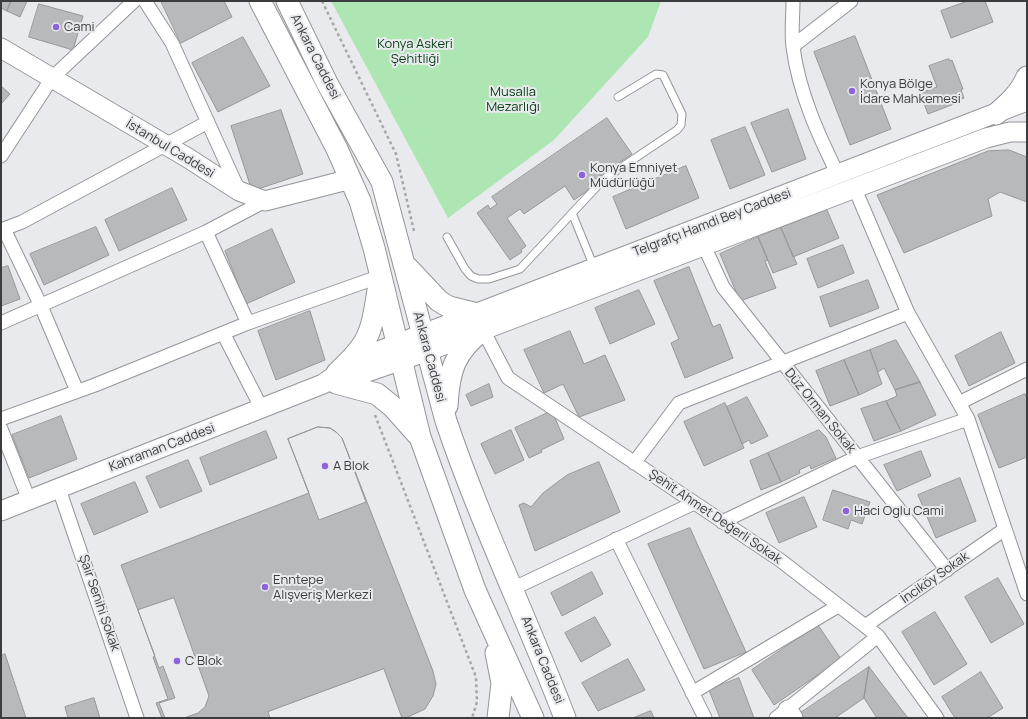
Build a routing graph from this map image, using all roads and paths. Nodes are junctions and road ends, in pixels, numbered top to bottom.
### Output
1 (134, 1) edge
2 (145, 1) edge
3 (260, 1) edge
4 (287, 1) edge
5 (322, 1) edge
6 (793, 1) edge
7 (851, 1) edge
8 (793, 46) junction
9 (1, 48) edge
10 (1027, 76) edge
11 (52, 78) junction
12 (618, 97) dead end
13 (1027, 101) edge
14 (996, 114) junction
15 (208, 122) junction
16 (1027, 132) edge
17 (164, 145) junction
18 (1, 156) edge
19 (838, 175) junction
20 (351, 179) junction
21 (855, 189) junction
22 (239, 191) junction
23 (265, 201) junction
24 (572, 213) junction
25 (3, 229) edge
26 (206, 232) junction
27 (414, 236) dead end
28 (447, 237) dead end
29 (704, 246) junction
30 (403, 262) junction
31 (594, 268) junction
32 (381, 276) junction
33 (41, 306) junction
34 (908, 313) junction
35 (480, 322) junction
36 (248, 323) junction
37 (1, 324) edge
38 (223, 333) junction
39 (425, 343) junction
40 (399, 352) junction
41 (781, 363) junction
42 (1027, 369) edge
43 (332, 380) junction
44 (77, 391) junction
45 (959, 403) junction
46 (262, 409) junction
47 (373, 409) dead end
48 (1, 419) edge
49 (968, 419) junction
50 (446, 421) junction
51 (1, 429) edge
52 (420, 437) junction
53 (857, 458) junction
54 (634, 463) junction
55 (59, 488) junction
56 (29, 500) junction
57 (694, 503) junction
58 (1, 511) edge
59 (722, 522) junction
60 (1005, 529) junction
61 (616, 538) junction
62 (946, 570) junction
63 (512, 589) junction
64 (475, 590) junction
65 (1027, 594) edge
66 (838, 606) junction
67 (865, 626) junction
68 (878, 636) junction
69 (692, 693) junction
70 (786, 715) edge
71 (137, 718) edge
72 (472, 718) edge
73 (498, 718) edge
74 (533, 718) edge
75 (565, 718) edge
76 (705, 718) edge
77 (937, 718) edge

1 - 11 street
2 - 15 street
3 - 20 main road, Ankara Caddesi
4 - 30 main road, Ankara Caddesi
5 - 27 path
6 - 8 street
7 - 8 street
8 - 19 street
9 - 11 main road, İstanbul Caddesi
10 - 14 main road
11 - 17 main road, İstanbul Caddesi
11 - 18 street
12 - 24 lane
13 - 14 main road, Telgrafçı Hamdi Bey Caddesi
14 - 19 main road, Telgrafçı Hamdi Bey Caddesi
15 - 17 street
15 - 22 street
16 - 21 main road, Telgrafçı Hamdi Bey Caddesi
17 - 22 main road, İstanbul Caddesi
17 - 25 street
19 - 31 main road, Telgrafçı Hamdi Bey Caddesi
20 - 23 main road
20 - 32 main road, Ankara Caddesi
21 - 29 main road, Telgrafçı Hamdi Bey Caddesi
21 - 34 street
22 - 23 main road, İstanbul Caddesi
23 - 26 street
24 - 28 lane
24 - 31 lane
25 - 33 street
26 - 33 street
26 - 36 street
29 - 35 main road, Telgrafçı Hamdi Bey Caddesi
29 - 41 street, Düz Orman Sokak
30 - 35 main road
30 - 39 main road, Ankara Caddesi
31 - 35 main road, Telgrafçı Hamdi Bey Caddesi
32 - 36 street
32 - 40 main road, Ankara Caddesi
32 - 43 main road
33 - 37 street
33 - 44 street
34 - 41 street
34 - 45 street
35 - 39 main road, Telgrafçı Hamdi Bey Caddesi
35 - 50 main road
35 - 54 street, Şehit Ahmet Değerli Sokak
36 - 38 street
38 - 44 street
38 - 46 street
39 - 40 main road, Telgrafçı Hamdi Bey Caddesi
39 - 50 main road, Ankara Caddesi
40 - 43 main road, Kahraman Caddesi
40 - 52 main road, Ankara Caddesi
41 - 53 street, Düz Orman Sokak
41 - 54 street
42 - 45 street
43 - 46 main road, Kahraman Caddesi
43 - 52 main road
44 - 48 street
45 - 49 street
46 - 55 main road, Kahraman Caddesi
47 - 72 path
49 - 53 street
49 - 60 street
50 - 63 main road, Ankara Caddesi
51 - 56 street
52 - 64 main road, Ankara Caddesi
53 - 59 street
53 - 62 street, Düz Orman Sokak
54 - 57 street, Şehit Ahmet Değerli Sokak
55 - 56 main road, Kahraman Caddesi
55 - 71 street, Şair Senihi Sokak
56 - 58 main road, Kahraman Caddesi
57 - 59 street, Şehit Ahmet Değerli Sokak
57 - 61 street
59 - 66 street, Şehit Ahmet Değerli Sokak
60 - 62 street, İnciköy Sokak
60 - 65 street
61 - 63 street
61 - 69 street
62 - 67 street, İnciköy Sokak
63 - 75 main road, Ankara Caddesi
64 - 73 main road
64 - 74 main road, Ankara Caddesi
66 - 67 street, Şehit Ahmet Değerli Sokak
66 - 69 street
67 - 68 street, Şehit Ahmet Değerli Sokak
68 - 70 street
68 - 77 street, Şehit Ahmet Değerli Sokak
69 - 76 street

